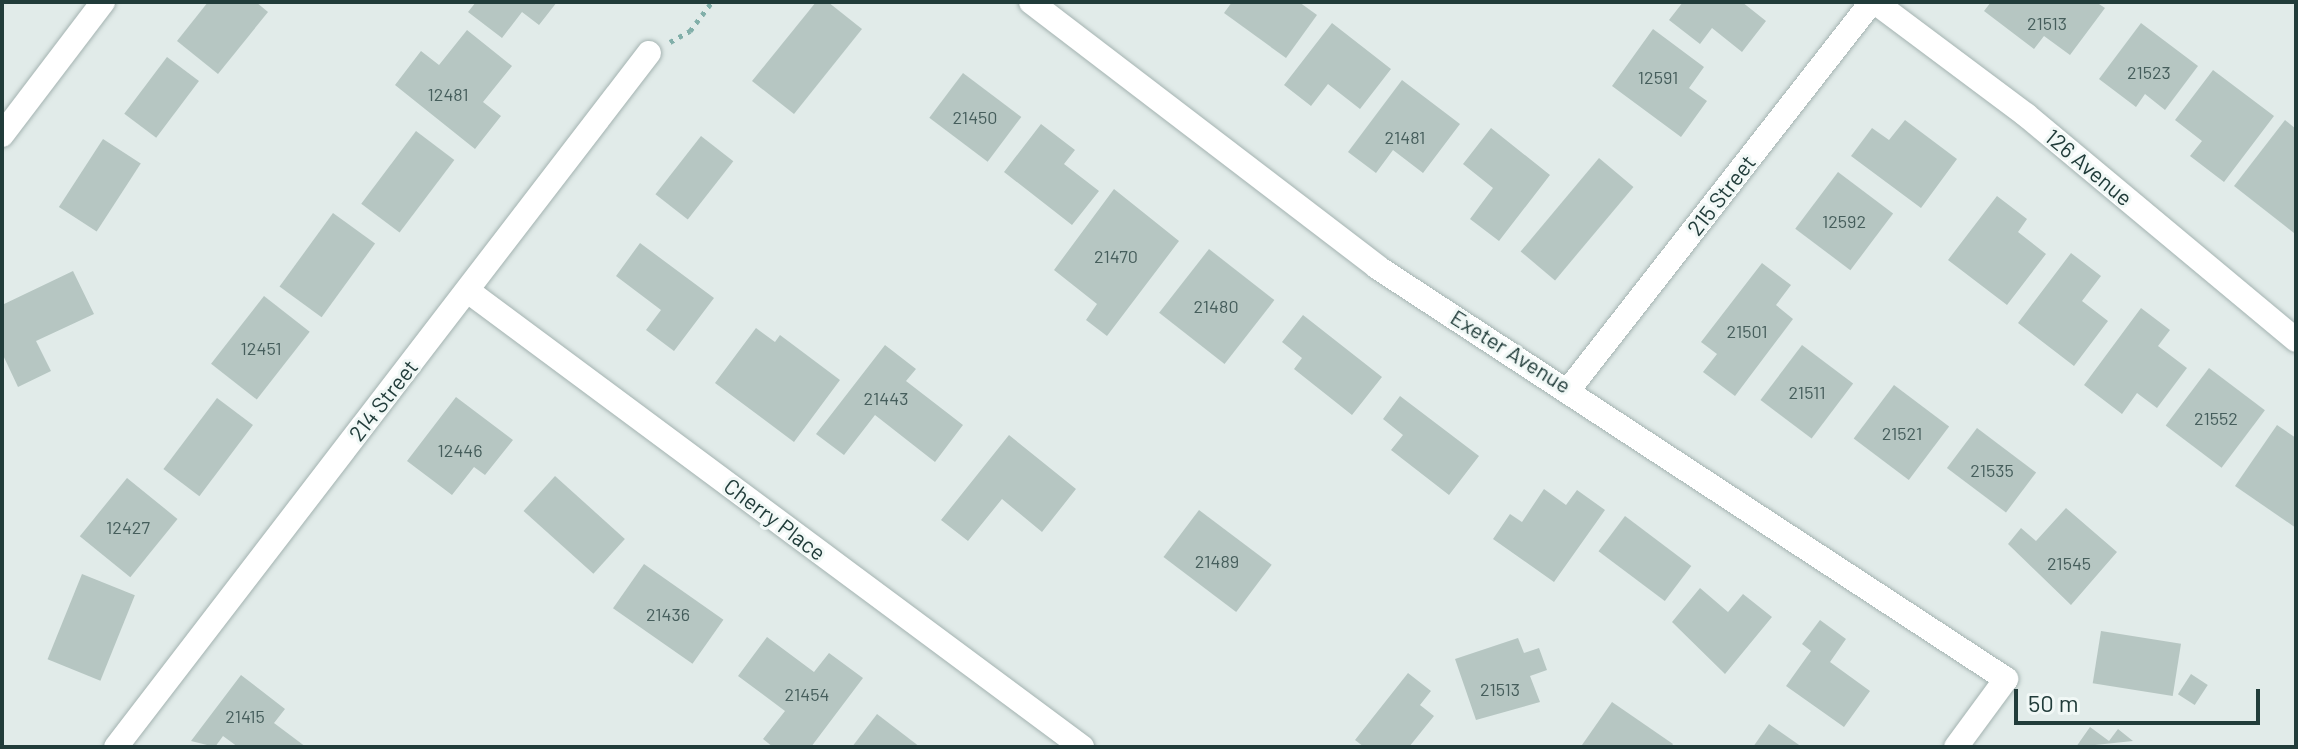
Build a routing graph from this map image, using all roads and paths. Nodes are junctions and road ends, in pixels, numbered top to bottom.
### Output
1 (103, 2) edge
2 (712, 2) edge
3 (1031, 2) edge
4 (1874, 2) edge
5 (649, 53) joint
6 (2, 135) edge
7 (468, 291) junction
8 (2296, 340) edge
9 (1570, 388) junction
10 (116, 747) edge
11 (1082, 747) edge
12 (1956, 747) edge

1 - 6 street
2 - 5 path
3 - 9 street, Exeter Avenue
4 - 8 street, 126 Avenue
4 - 9 street, 215 Street
5 - 7 street, 214 Street
7 - 10 street, 214 Street
7 - 11 street, Cherry Place
9 - 12 street, Exeter Avenue

